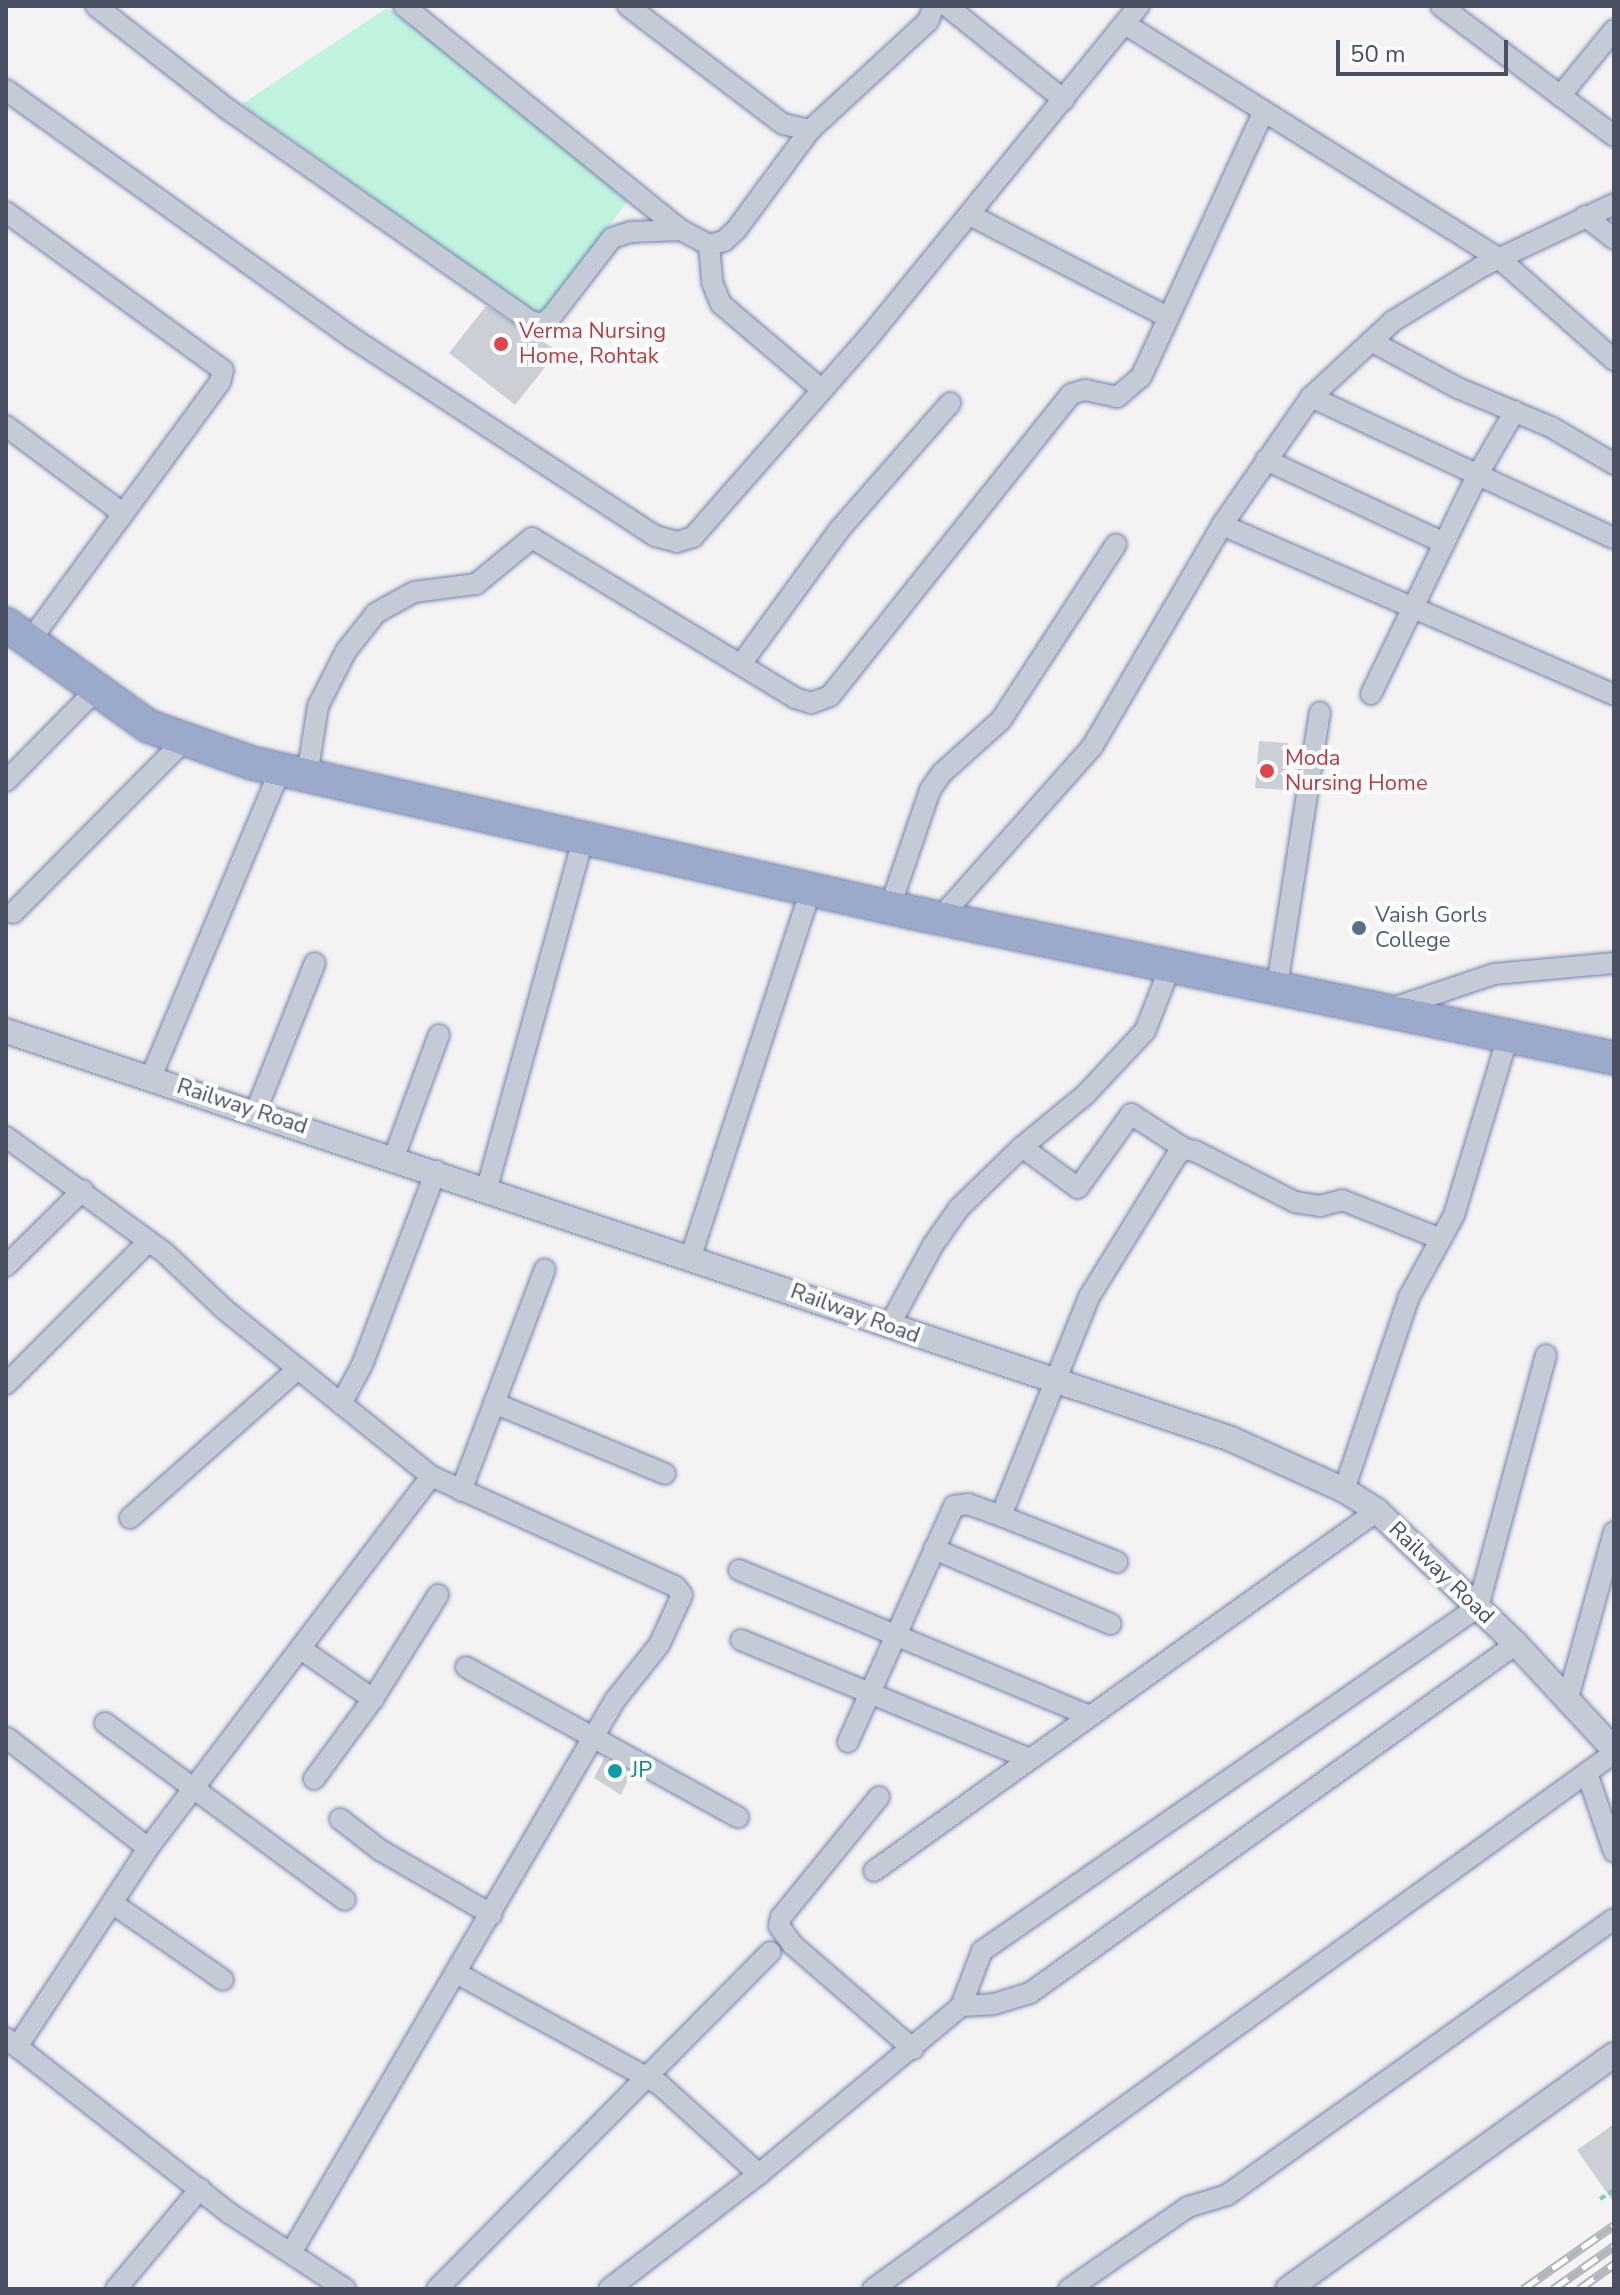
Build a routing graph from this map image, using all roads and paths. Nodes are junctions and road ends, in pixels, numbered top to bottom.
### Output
1 (96, 6) edge
2 (404, 6) edge
3 (628, 6) edge
4 (1139, 6) edge
5 (1443, 7) edge
6 (954, 8) edge
7 (931, 14) edge
8 (1125, 24) junction
9 (1614, 30) edge
10 (6, 90) edge
11 (1560, 96) junction
12 (1064, 100) junction
13 (1263, 113) junction
14 (810, 130) junction
15 (1614, 136) edge
16 (1614, 204) edge
17 (6, 212) edge
18 (970, 215) junction
19 (1585, 216) junction
20 (681, 230) junction
21 (1614, 239) edge
22 (709, 245) junction
23 (1501, 260) junction
24 (1168, 317) junction
25 (1371, 341) junction
26 (1614, 360) edge
27 (822, 390) junction
28 (1311, 397) junction
29 (950, 403) dead end
30 (1515, 411) junction
31 (6, 426) edge
32 (1266, 460) junction
33 (1614, 464) edge
34 (1478, 474) junction
35 (121, 512) junction
36 (1222, 525) junction
37 (1614, 538) edge
38 (1444, 543) junction
39 (1116, 544) dead end
40 (1411, 609) junction
41 (14, 634) edge
42 (741, 664) junction
43 (97, 689) junction
44 (1371, 694) dead end
45 (1614, 695) edge
46 (1320, 712) dead end
47 (186, 739) junction
48 (294, 773) junction
49 (6, 781) edge
50 (584, 836) junction
51 (811, 889) junction
52 (890, 907) junction
53 (13, 913) dead end
54 (940, 918) junction
55 (315, 963) dead end
56 (1614, 963) edge
57 (1171, 965) junction
58 (1277, 986) junction
59 (1390, 1009) junction
60 (6, 1031) edge
61 (439, 1035) dead end
62 (1507, 1039) junction
63 (1614, 1058) edge
64 (151, 1077) junction
65 (256, 1111) junction
66 (6, 1137) edge
67 (1022, 1147) junction
68 (1185, 1149) junction
69 (394, 1157) junction
70 (436, 1171) junction
71 (487, 1188) junction
72 (83, 1190) junction
73 (1441, 1239) junction
74 (149, 1241) junction
75 (691, 1256) junction
76 (6, 1266) edge
77 (545, 1269) dead end
78 (889, 1326) junction
79 (1546, 1355) dead end
80 (298, 1369) junction
81 (6, 1384) edge
82 (1053, 1384) junction
83 (494, 1403) junction
84 (341, 1404) junction
85 (665, 1474) dead end
86 (431, 1476) junction
87 (1344, 1490) junction
88 (461, 1491) junction
89 (1377, 1511) junction
90 (1001, 1516) junction
91 (130, 1518) dead end
92 (1614, 1532) edge
93 (934, 1549) junction
94 (1117, 1562) dead end
95 (739, 1570) dead end
96 (438, 1595) dead end
97 (1478, 1607) junction
98 (1111, 1624) dead end
99 (898, 1638) junction
100 (741, 1640) dead end
101 (1516, 1644) junction
102 (301, 1649) junction
103 (466, 1667) dead end
104 (872, 1695) junction
105 (1568, 1698) junction
106 (373, 1699) junction
107 (1087, 1715) junction
108 (105, 1723) dead end
109 (594, 1736) junction
110 (7, 1738) edge
111 (848, 1742) dead end
112 (1614, 1752) edge
113 (1030, 1759) junction
114 (1587, 1773) junction
115 (314, 1779) dead end
116 (192, 1789) junction
117 (879, 1797) dead end
118 (738, 1817) dead end
119 (340, 1819) dead end
120 (148, 1848) junction
121 (1614, 1852) edge
122 (874, 1871) dead end
123 (345, 1900) dead end
124 (112, 1903) junction
125 (492, 1915) junction
126 (1614, 1919) edge
127 (771, 1952) dead end
128 (458, 1974) junction
129 (223, 1980) dead end
130 (961, 2006) junction
131 (12, 2043) edge
132 (913, 2049) junction
133 (1614, 2055) edge
134 (645, 2075) junction
135 (759, 2174) junction
136 (200, 2189) junction
137 (1614, 2190) edge
138 (1600, 2199) dead end
139 (291, 2253) junction
140 (116, 2289) edge
141 (345, 2289) edge
142 (437, 2289) edge
143 (609, 2289) edge
144 (873, 2289) edge
145 (1069, 2289) edge
146 (1288, 2289) edge

1 - 20 street
2 - 20 street
3 - 14 street
4 - 8 street
5 - 11 street
6 - 7 street
6 - 12 street
7 - 14 street
8 - 12 street
8 - 13 street
9 - 11 street
10 - 27 street
11 - 15 street
12 - 18 street
13 - 23 street
13 - 24 street
14 - 22 street
16 - 19 street
17 - 35 street
18 - 24 street
18 - 27 street
19 - 21 street
19 - 23 street
20 - 22 street
22 - 27 street
23 - 25 street
23 - 26 street
24 - 42 street
25 - 28 street
25 - 30 street
28 - 32 street
28 - 34 street
29 - 42 street
30 - 33 street
30 - 34 street
31 - 35 street
32 - 36 street
32 - 38 street
34 - 37 street
34 - 38 street
35 - 41 street
36 - 40 street
36 - 54 street
38 - 40 street
39 - 52 street
40 - 44 street
40 - 45 street
41 - 43 highway
42 - 48 street
43 - 47 highway
43 - 49 street
46 - 58 street
47 - 48 highway
47 - 53 street
48 - 50 highway
48 - 64 street
50 - 51 highway
50 - 71 street
51 - 52 highway
51 - 75 street
52 - 54 highway
54 - 57 highway
55 - 65 street
56 - 59 street
57 - 58 highway
57 - 67 street
58 - 59 highway
59 - 62 highway
60 - 64 street, Railway Road
61 - 69 street
62 - 63 highway
62 - 73 street
64 - 65 street, Railway Road
65 - 69 street, Railway Road
66 - 72 street
67 - 68 street
67 - 78 street
68 - 73 street
68 - 82 street
69 - 70 street, Railway Road
70 - 71 street, Railway Road
70 - 84 street
71 - 75 street, Railway Road
72 - 74 street
72 - 76 street
73 - 87 street
74 - 80 street
74 - 81 street
75 - 78 street, Railway Road
77 - 83 street
78 - 82 street, Railway Road
79 - 97 street
80 - 84 street
80 - 91 street
82 - 87 street, Railway Road
82 - 90 street
83 - 85 street
83 - 88 street
84 - 86 street
86 - 88 street
86 - 102 street
87 - 89 street, Railway Road
88 - 109 street
89 - 97 street, Railway Road
89 - 107 street
90 - 93 street
90 - 94 street
92 - 105 street
93 - 98 street
93 - 99 street
95 - 99 street
96 - 106 street
97 - 101 street, Railway Road
97 - 130 street
99 - 104 street
99 - 107 street
100 - 104 street
101 - 105 street, Railway Road
101 - 130 street
102 - 106 street
102 - 116 street
103 - 109 street
104 - 111 street
104 - 113 street
105 - 112 street, Railway Road
106 - 115 street
107 - 113 street
108 - 116 street
109 - 118 street
109 - 125 street
110 - 120 street
112 - 114 street
113 - 122 street
114 - 121 street
114 - 144 street
116 - 120 street
116 - 123 street
117 - 132 street
119 - 125 street
120 - 124 street
124 - 129 street
124 - 131 street
125 - 128 street
126 - 145 street
127 - 134 street
128 - 134 street
128 - 139 street
130 - 132 street
131 - 136 street
132 - 135 street
133 - 146 street
134 - 135 street
134 - 142 street
135 - 143 street
136 - 139 street
136 - 140 street
137 - 138 path
139 - 141 street

